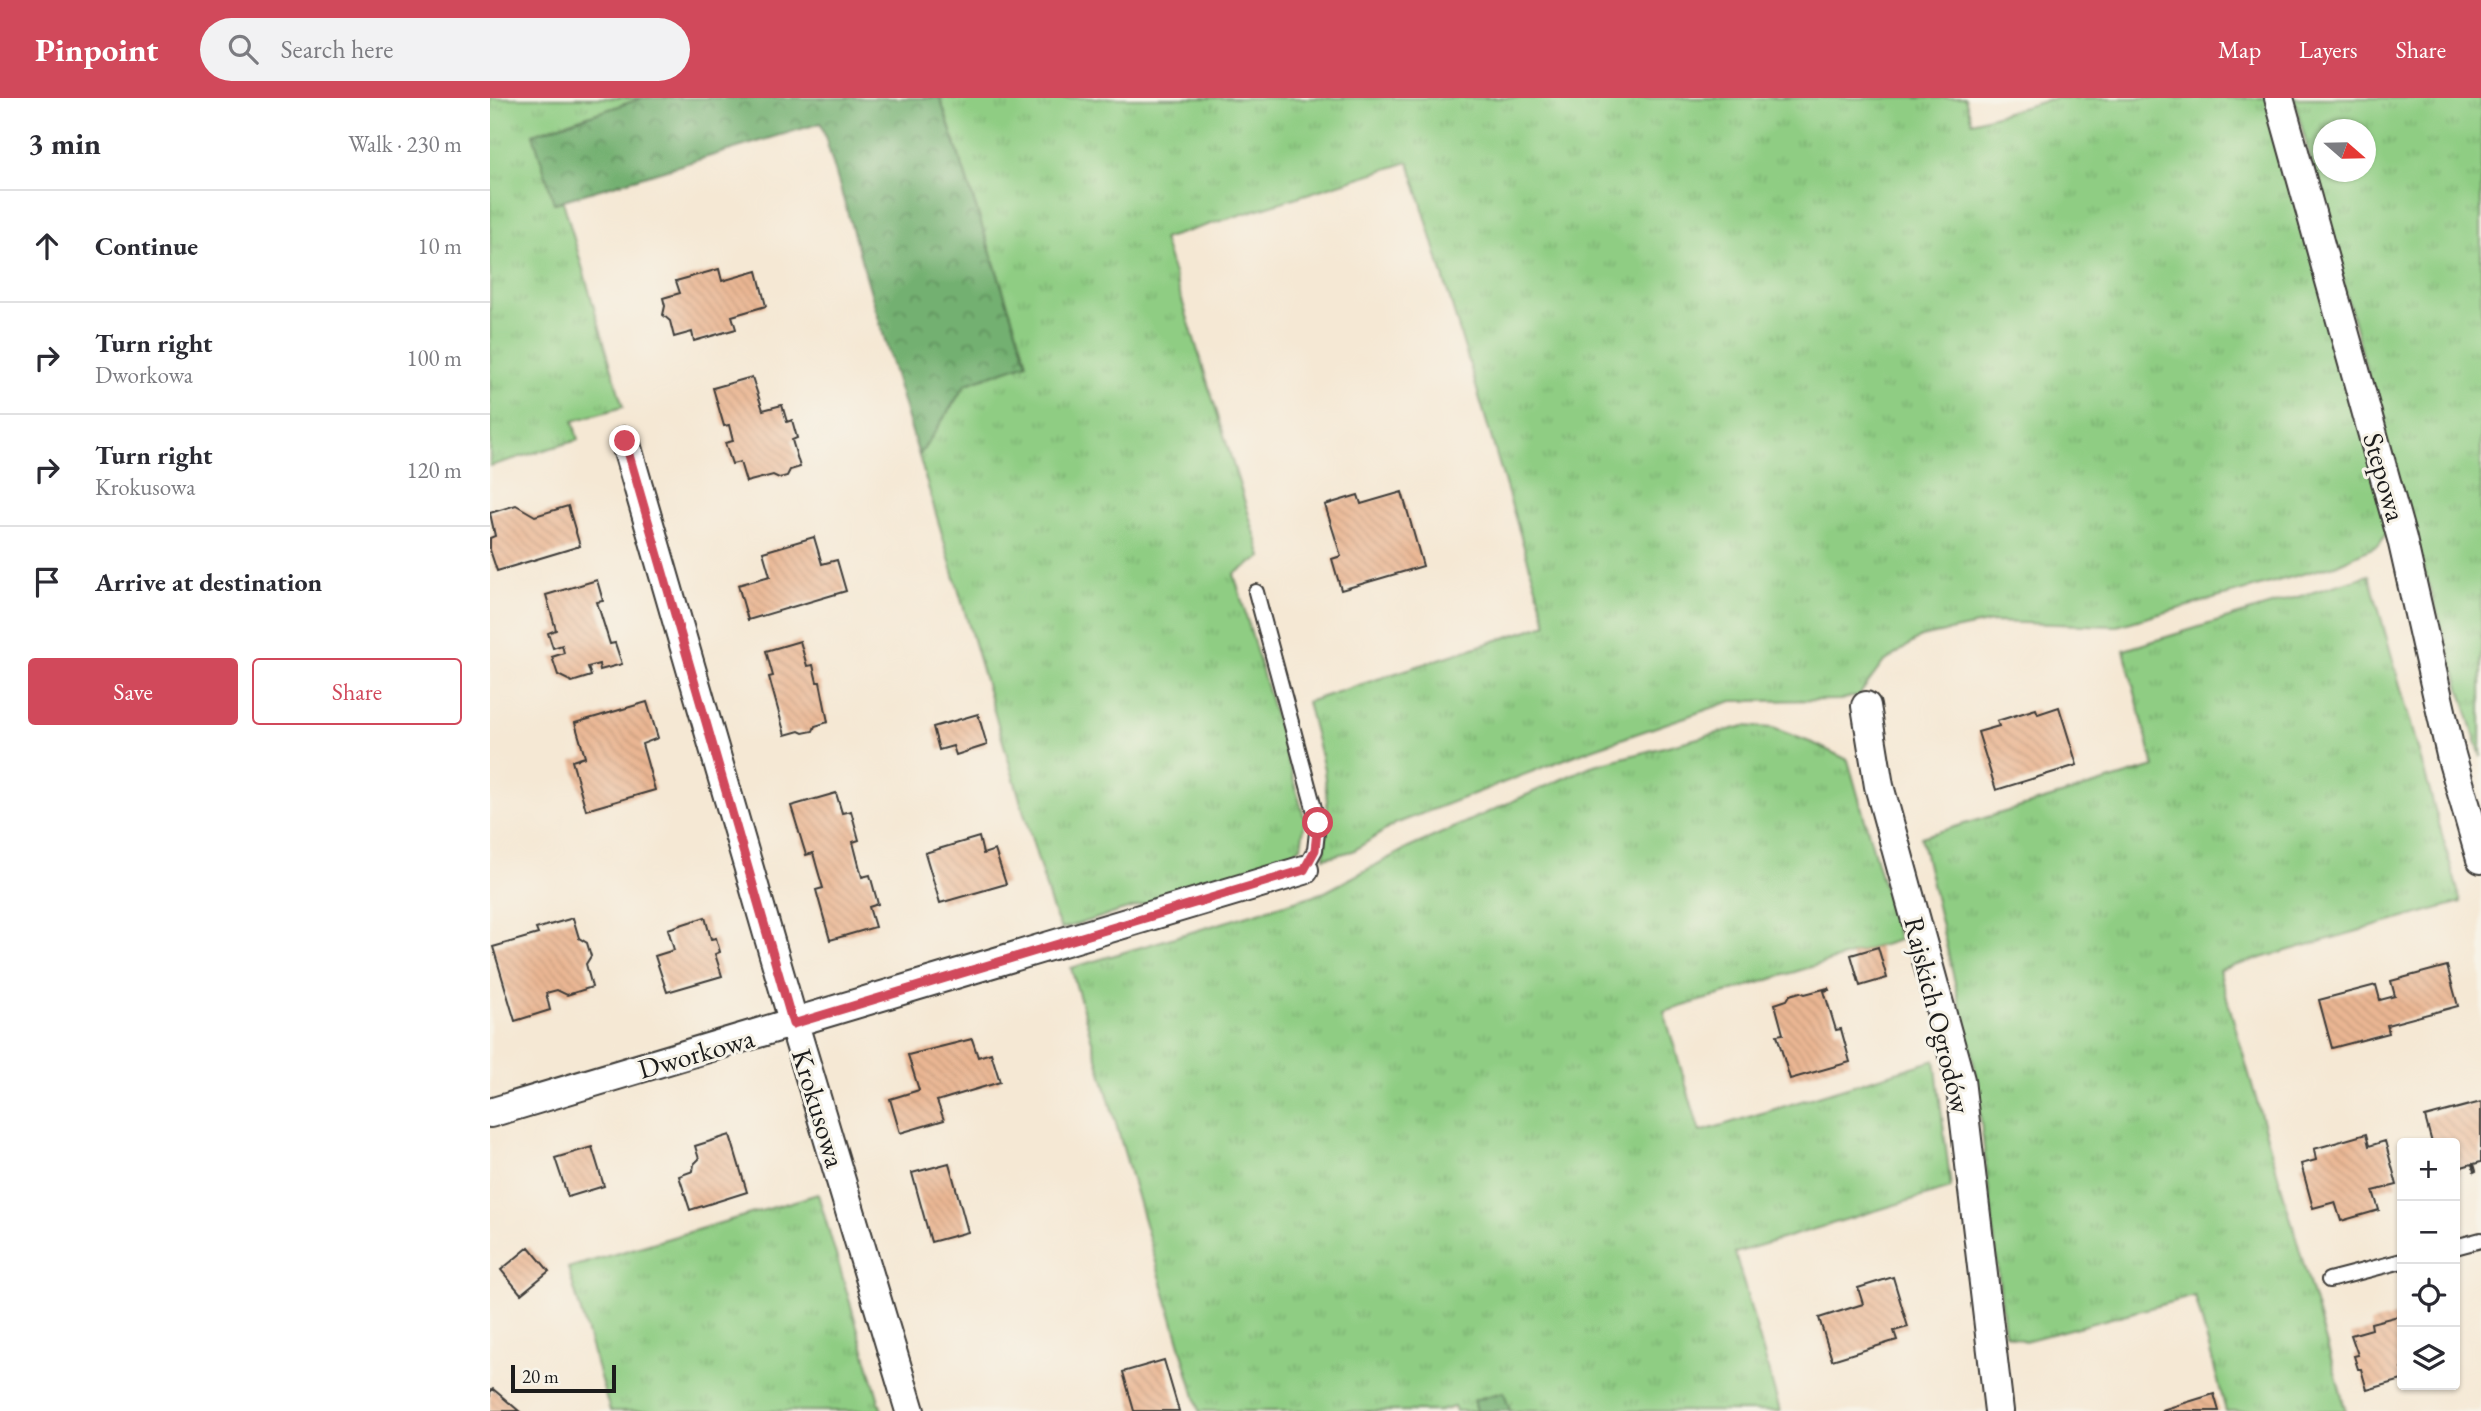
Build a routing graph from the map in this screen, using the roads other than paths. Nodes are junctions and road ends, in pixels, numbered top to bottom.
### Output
1 (2279, 98) edge
2 (625, 441) dead end
3 (1256, 592) dead end
4 (1866, 706) dead end
5 (2481, 859) edge
6 (1304, 870) joint
7 (793, 1024) junction
8 (490, 1113) edge
9 (2481, 1240) edge
10 (2460, 1246) edge
11 (2397, 1262) edge
12 (2329, 1280) dead end
13 (909, 1411) edge
14 (1999, 1411) edge

1 - 5 street, Stepowa
2 - 7 street, Krokusowa
3 - 6 lane
4 - 14 street, Rajskich Ogrodów
6 - 7 street, Dworkowa
7 - 8 street, Dworkowa
7 - 13 street, Krokusowa
9 - 10 lane
11 - 12 lane

